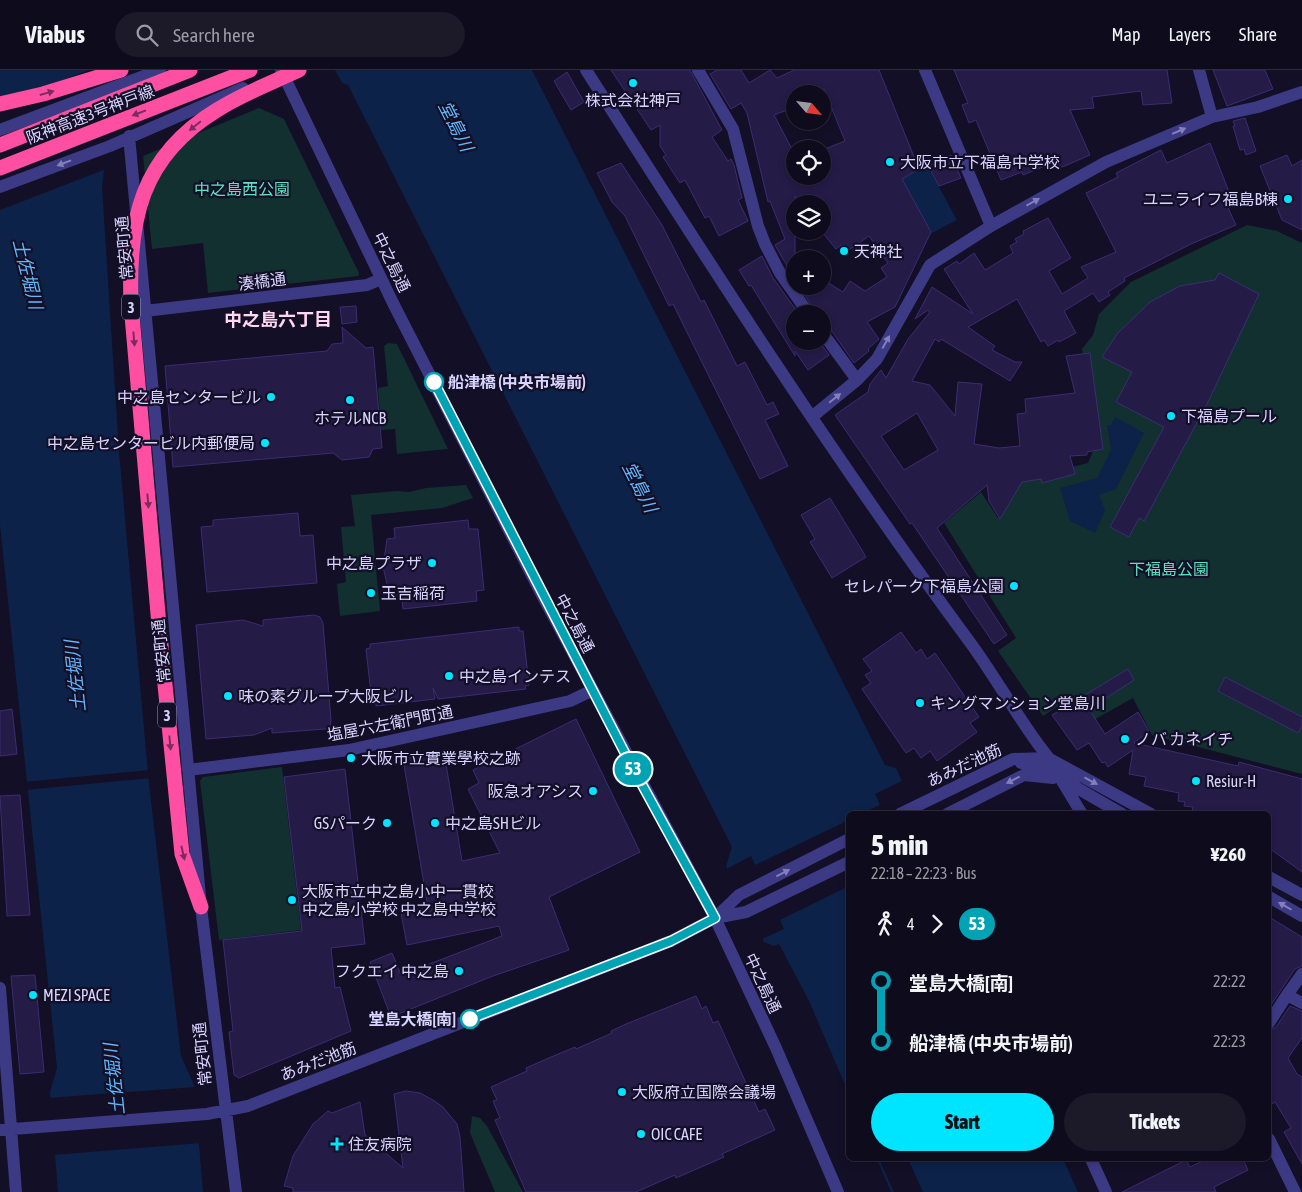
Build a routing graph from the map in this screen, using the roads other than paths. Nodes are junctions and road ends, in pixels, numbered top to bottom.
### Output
1 (160, 70) edge
2 (190, 70) edge
3 (250, 70) edge
4 (299, 70) edge
5 (698, 70) edge
6 (925, 70) edge
7 (1200, 70) edge
8 (283, 71) edge
9 (589, 71) edge
10 (127, 74) edge
11 (1302, 92) edge
12 (0, 104) edge
13 (1212, 116) junction
14 (0, 130) edge
15 (129, 136) junction
16 (0, 145) edge
17 (0, 168) edge
18 (0, 187) edge
19 (991, 226) junction
20 (381, 279) junction
21 (803, 305) edge
22 (145, 311) junction
23 (831, 344) edge
24 (857, 380) junction
25 (813, 416) junction
26 (593, 690) junction
27 (1048, 758) junction
28 (1009, 761) junction
29 (188, 770) junction
30 (1060, 779) junction
31 (1077, 788) junction
32 (906, 811) edge
33 (952, 811) edge
34 (1080, 811) edge
35 (1117, 811) edge
36 (1146, 811) edge
37 (846, 842) edge
38 (846, 863) edge
39 (1271, 878) edge
40 (1302, 895) edge
41 (1271, 898) edge
42 (201, 907) junction
43 (1302, 916) edge
44 (715, 918) junction
45 (1302, 974) edge
46 (0, 988) edge
47 (1288, 995) junction
48 (1302, 1003) edge
49 (1271, 1020) edge
50 (225, 1111) junction
51 (6, 1130) edge
52 (1271, 1143) edge
53 (1092, 1161) edge
54 (16, 1192) edge
55 (236, 1192) edge
56 (838, 1192) edge
57 (1106, 1192) edge
58 (1295, 1192) edge

1 - 10 street
2 - 16 highway, 阪神高速3号神戸線
3 -> 17 highway, 阪神高速3号神戸線
4 -> 42 highway, 3, bridge
5 - 21 street
6 - 19 street
7 - 13 street
8 - 15 street
8 - 20 street, 中之島通
9 - 25 street
12 -> 10 highway
10 - 14 street
11 - 13 street
19 -> 13 street
15 -> 18 street
15 - 22 street, 常安町通
24 -> 19 street
20 - 22 street, 湊橋通
20 - 26 street, 中之島通
22 - 29 street, 常安町通
23 - 24 street
25 -> 24 street
25 - 27 street
26 - 29 street, 塩屋六左衛門町通
26 - 44 street, 中之島通
27 - 28 street, あみだ池筋
27 - 30 street
27 - 31 street
27 -> 36 street
28 - 30 street
28 - 32 street, あみだ池筋
29 - 42 street, 常安町通
30 - 31 street
30 -> 33 street
30 - 34 street
31 - 35 street
44 -> 37 street, あみだ池筋
38 - 44 street, あみだ池筋
39 - 40 street
43 -> 41 street
42 - 50 street, 常安町通
44 - 50 street, あみだ池筋
44 - 56 street, 中之島通
45 - 47 street
46 - 51 street
47 - 48 street
47 - 49 street
50 - 51 street, あみだ池筋
50 - 55 street, 常安町通
51 - 54 street
52 - 58 street
53 - 57 street

